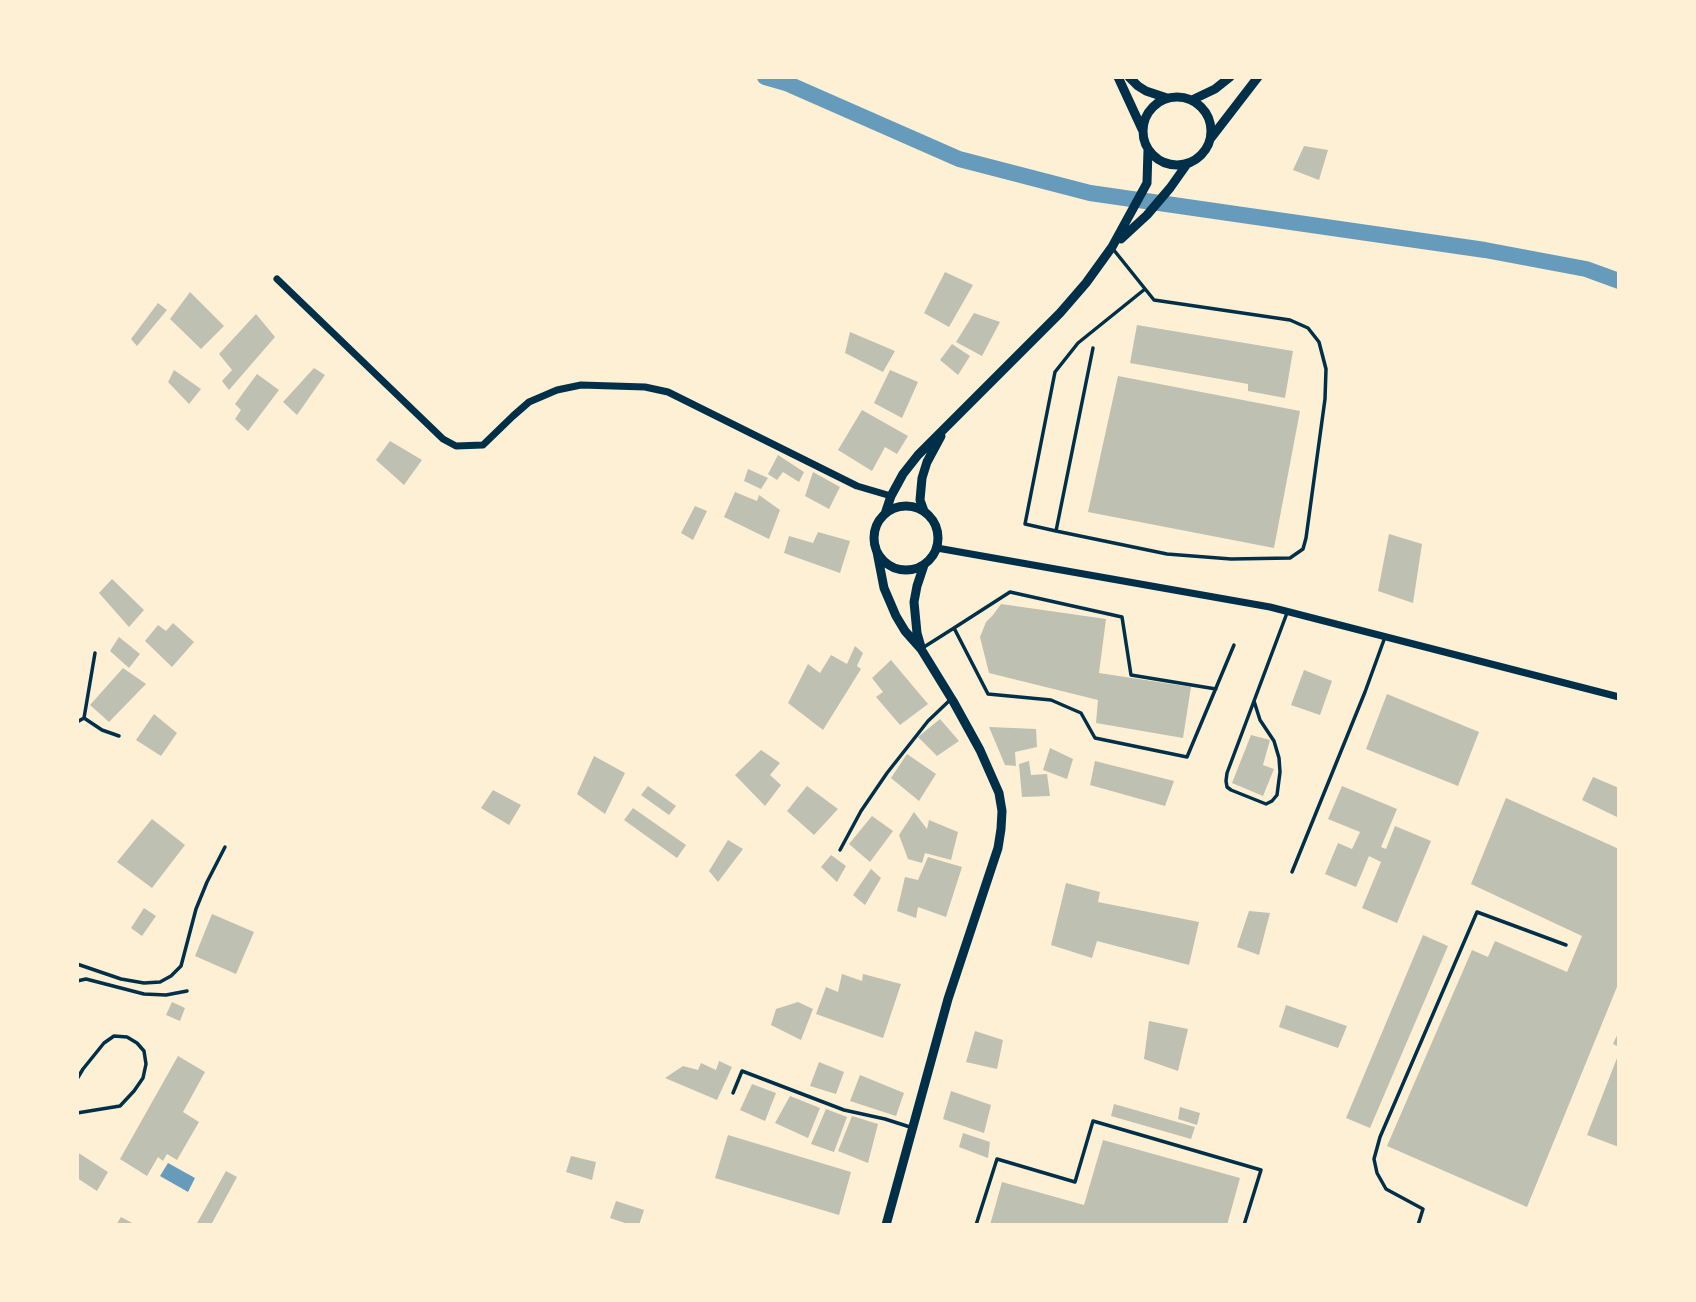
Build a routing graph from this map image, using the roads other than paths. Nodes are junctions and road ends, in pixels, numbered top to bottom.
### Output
1 (1118, 77) edge
2 (1129, 77) edge
3 (1230, 77) edge
4 (1258, 77) edge
5 (1169, 98) junction
6 (1192, 100) junction
7 (1142, 129) junction
8 (1210, 140) junction
9 (1148, 150) junction
10 (1187, 164) junction
11 (1112, 247) junction
12 (277, 279) dead end
13 (1145, 289) junction
14 (1093, 348) dead end
15 (947, 426) junction
16 (891, 496) junction
17 (924, 511) junction
18 (885, 514) junction
19 (1056, 531) junction
20 (937, 548) junction
21 (877, 552) junction
22 (924, 565) junction
23 (1288, 611) junction
24 (954, 628) junction
25 (1385, 637) junction
26 (1234, 645) dead end
27 (921, 649) junction
28 (95, 653) dead end
29 (1216, 690) junction
30 (1619, 696) edge
31 (952, 698) junction
32 (1254, 701) junction
33 (84, 718) junction
34 (77, 722) edge
35 (119, 736) dead end
36 (225, 847) dead end
37 (839, 850) dead end
38 (1292, 872) dead end
39 (1566, 945) dead end
40 (77, 964) edge
41 (77, 981) edge
42 (187, 991) dead end
43 (77, 1079) edge
44 (733, 1093) dead end
45 (77, 1113) edge
46 (912, 1128) junction
47 (886, 1225) edge
48 (976, 1225) edge
49 (1244, 1225) edge
50 (1418, 1225) edge

1 - 7 street
2 - 5 street
3 - 6 street
4 - 8 street
5 - 6 street
5 - 7 street
6 - 8 street
7 - 9 street
8 - 10 street
9 - 10 street
9 - 11 street
10 - 11 street
11 - 13 lane
11 - 15 street
12 - 16 street
13 - 19 lane
13 - 19 lane
14 - 19 lane
15 - 16 street
15 - 17 street
16 - 18 street
17 - 18 street
17 - 20 street
18 - 21 street
20 - 22 street
20 - 23 street
21 - 22 street
21 - 27 street
22 - 27 street
23 - 25 street
23 - 32 lane
24 - 27 lane
24 - 29 lane
24 - 29 lane
25 - 30 street
25 - 38 lane
26 - 29 lane
27 - 31 street
28 - 33 lane
31 - 37 lane
31 - 46 street
32 - 32 lane
33 - 34 lane
33 - 35 lane
36 - 40 lane
39 - 50 lane
41 - 42 lane
43 - 45 lane
44 - 46 lane
46 - 47 street
48 - 49 lane

